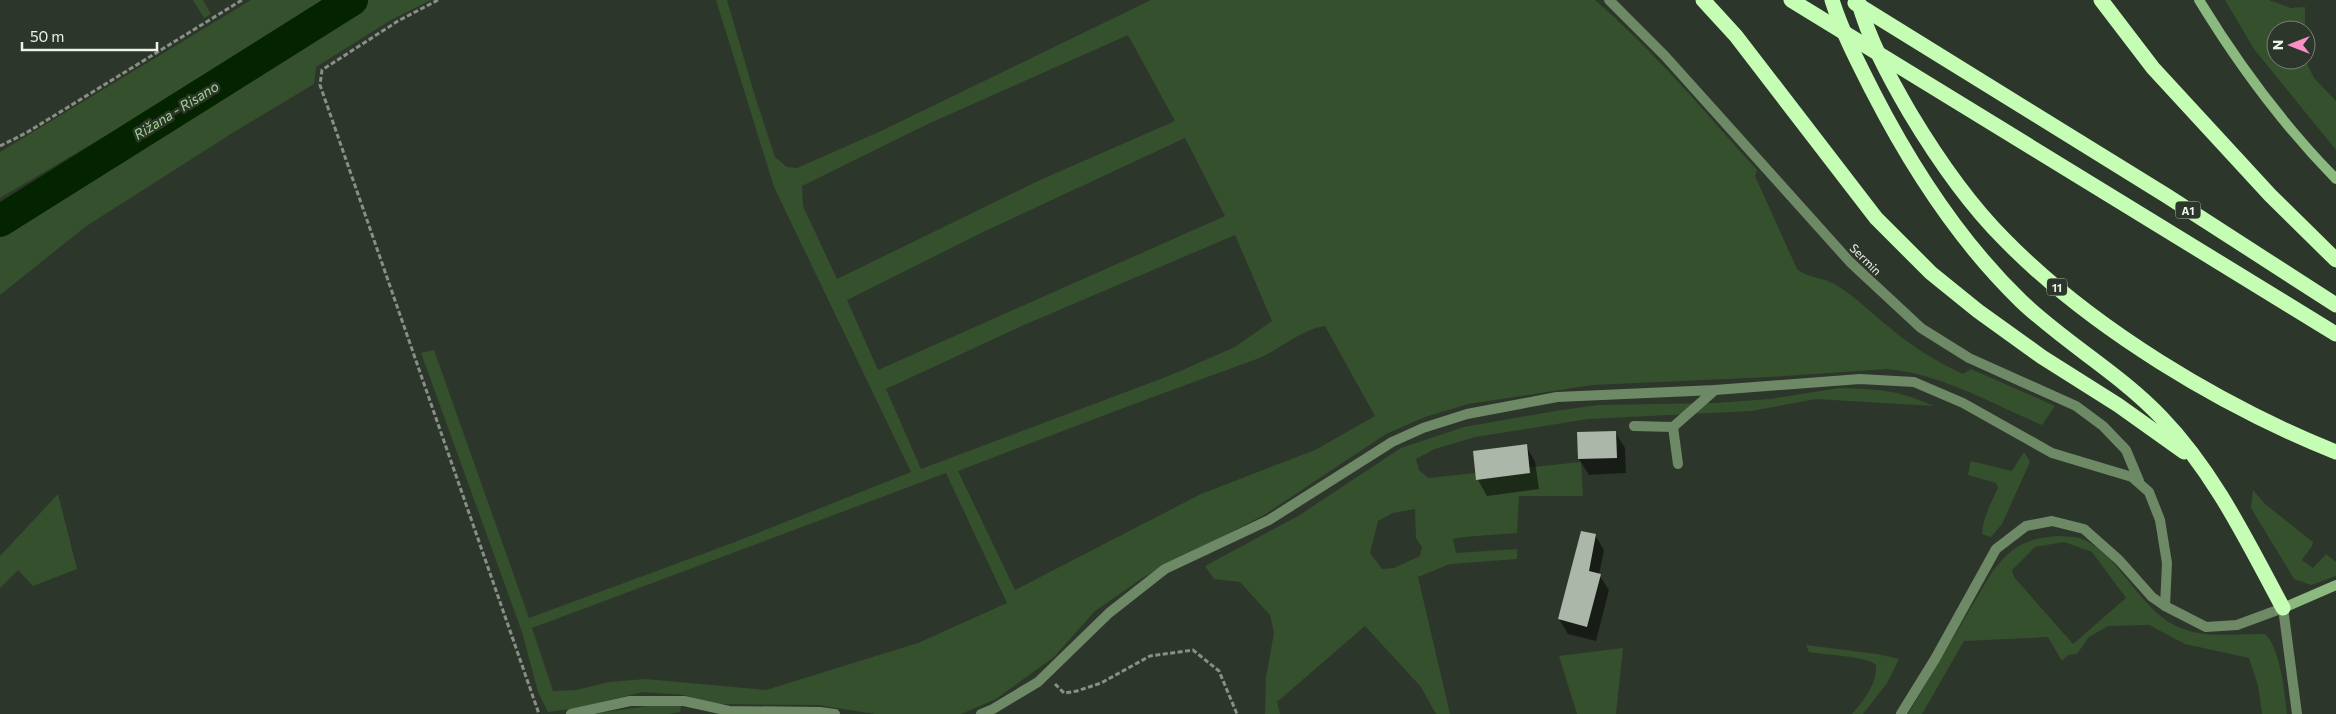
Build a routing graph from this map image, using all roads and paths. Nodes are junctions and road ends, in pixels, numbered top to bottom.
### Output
1 (242, 0) edge
2 (438, 0) edge
3 (1609, 0) edge
4 (1704, 0) edge
5 (1791, 0) edge
6 (1832, 0) edge
7 (1850, 0) edge
8 (1858, 0) edge
9 (2101, 0) edge
10 (2198, 0) edge
11 (0, 146) edge
12 (2336, 179) edge
13 (2336, 260) edge
14 (2336, 305) edge
15 (2336, 334) edge
16 (1715, 390) junction
17 (1634, 426) dead end
18 (1673, 426) junction
19 (2336, 452) edge
20 (2196, 460) junction
21 (1678, 464) dead end
22 (2140, 484) junction
23 (2336, 585) edge
24 (2165, 606) junction
25 (2283, 608) junction
26 (1046, 674) junction
27 (539, 714) edge
28 (571, 714) edge
29 (835, 714) edge
30 (980, 714) edge
31 (1237, 714) edge
32 (1901, 714) edge
33 (2297, 714) edge

1 - 11 path
2 - 27 path
3 - 22 street, Sermin
4 - 20 highway
5 - 15 highway, A1
6 - 20 highway
7 - 14 highway, A1
8 - 19 highway, 11
9 - 13 highway
10 - 12 street
16 - 18 street
16 - 22 street
16 - 26 street
17 - 18 street
18 - 21 street
20 - 25 highway
22 - 24 street, Sermin
23 - 25 street
24 - 25 street
24 - 32 street
25 - 33 street
26 - 30 street
26 - 31 path
28 - 29 street

